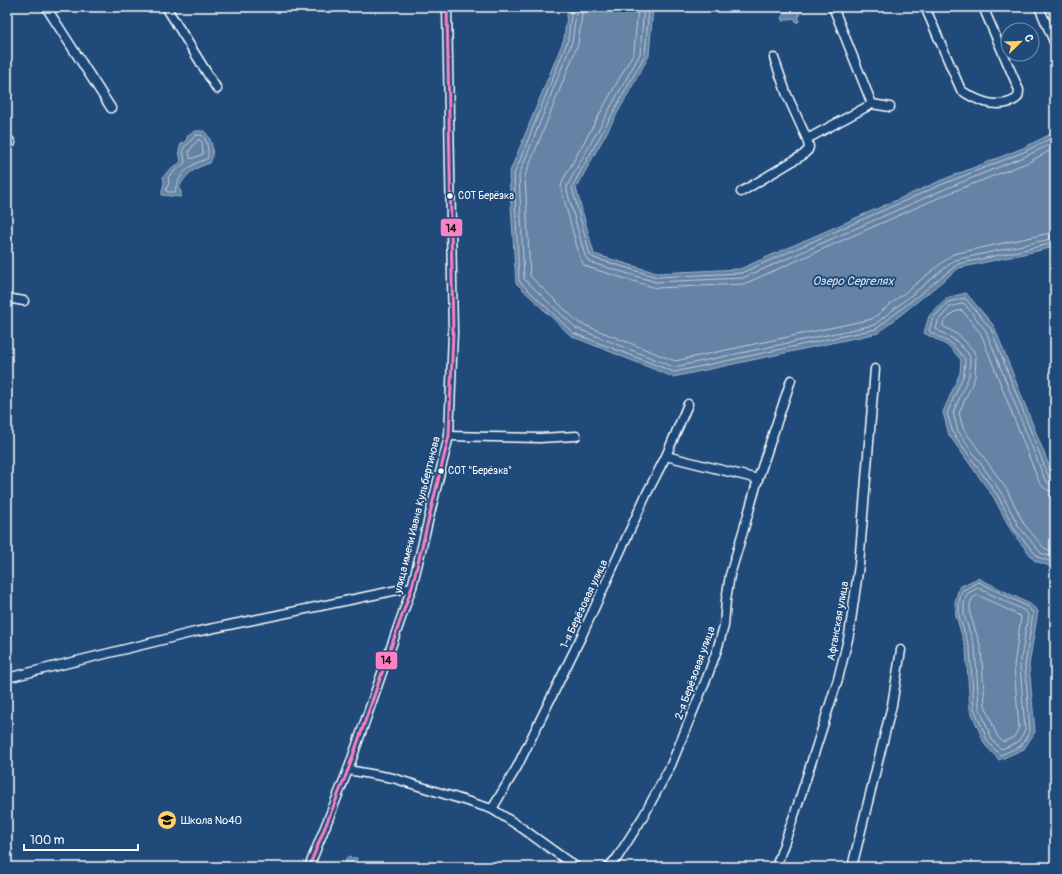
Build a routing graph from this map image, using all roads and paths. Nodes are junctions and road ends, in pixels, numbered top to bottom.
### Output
1 (46, 7) edge
2 (166, 7) edge
3 (447, 7) edge
4 (834, 7) edge
5 (925, 7) edge
6 (982, 7) edge
7 (1039, 7) edge
8 (1055, 44) edge
9 (774, 58) dead end
10 (217, 89) dead end
11 (872, 104) junction
12 (890, 107) dead end
13 (111, 108) dead end
14 (807, 139) junction
15 (741, 192) dead end
16 (7, 298) edge
17 (24, 301) dead end
18 (875, 370) dead end
19 (791, 380) dead end
20 (688, 404) dead end
21 (449, 436) junction
22 (576, 436) dead end
23 (666, 456) junction
24 (758, 479) junction
25 (412, 587) junction
26 (901, 650) dead end
27 (7, 678) edge
28 (348, 770) junction
29 (492, 809) junction
30 (309, 867) edge
31 (576, 867) edge
32 (608, 867) edge
33 (776, 867) edge
34 (852, 867) edge

1 - 13 street
2 - 10 street
3 - 21 street, улица имени Ивана Кульбертинова
4 - 11 street
5 - 6 street
7 - 8 street
9 - 14 street
11 - 12 street
11 - 14 street
14 - 15 street
16 - 17 street
18 - 33 street, Афганская улица
19 - 24 street, 2-я Берёзовая улица
20 - 23 street, 1-я Берёзовая улица
21 - 22 street
21 - 25 street, улица имени Ивана Кульбертинова
23 - 24 street
23 - 29 street, 1-я Берёзовая улица
24 - 32 street, 2-я Берёзовая улица
25 - 27 street
25 - 28 street, улица имени Ивана Кульбертинова
26 - 34 street
28 - 29 street
28 - 30 street, улица имени Ивана Кульбертинова
29 - 31 street

